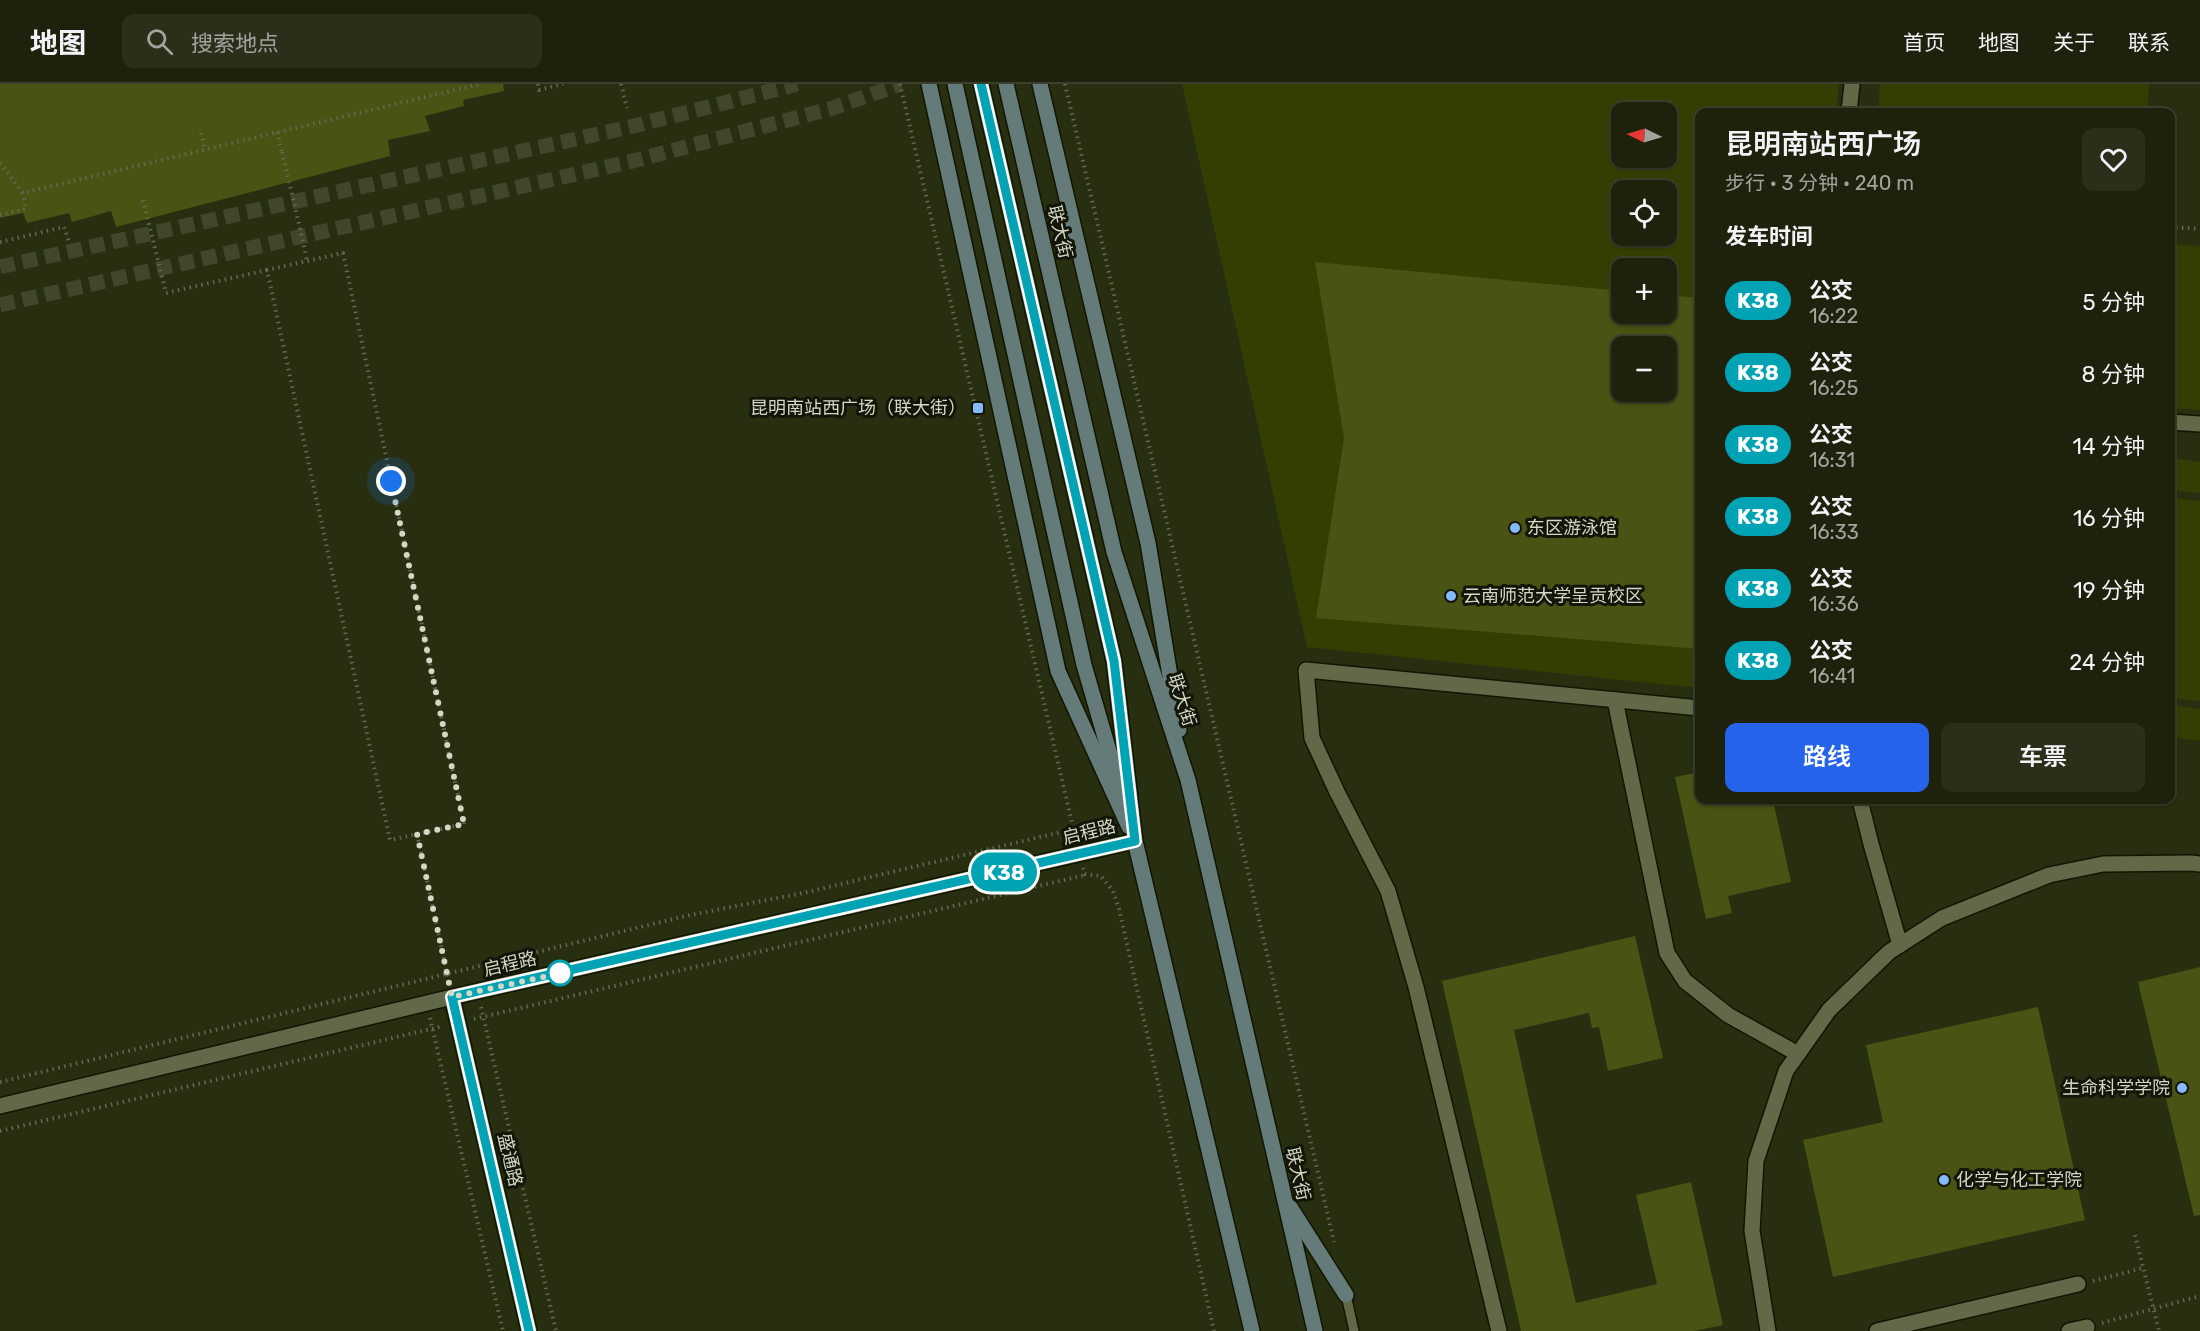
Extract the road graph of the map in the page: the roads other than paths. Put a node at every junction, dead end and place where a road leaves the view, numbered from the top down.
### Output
1 (929, 84) edge
2 (955, 84) edge
3 (981, 84) edge
4 (1006, 84) edge
5 (1040, 84) edge
6 (1852, 84) edge
7 (1850, 108) edge
8 (2175, 422) edge
9 (2200, 424) edge
10 (1615, 700) junction
11 (1695, 708) edge
12 (1188, 780) junction
13 (1861, 804) edge
14 (1135, 841) junction
15 (2200, 864) edge
16 (1900, 945) junction
17 (452, 997) junction
18 (1798, 1053) junction
19 (0, 1106) edge
20 (1283, 1197) junction
21 (2078, 1284) road end
22 (1346, 1295) joint
23 (2087, 1327) road end
24 (530, 1331) edge
25 (1252, 1331) edge
26 (1314, 1331) edge
27 (1354, 1331) edge
28 (1499, 1331) edge
29 (1768, 1331) edge
30 (1877, 1331) edge
31 (2069, 1331) edge

1 - 14 main road
2 - 14 main road
3 - 14 main road
4 - 12 main road, 联大街
5 - 12 main road
6 - 7 street
8 - 9 street
10 - 11 street
10 - 18 street
10 - 28 street
12 - 20 main road, 联大街
13 - 16 street
14 - 17 street, 启程路
14 - 25 main road
15 - 16 street
16 - 18 street
17 - 19 street, 启程路
17 - 24 street, 盛通路
18 - 29 street
20 - 22 main road
20 - 26 main road, 联大街
21 - 30 street
22 - 27 lane
23 - 31 street

